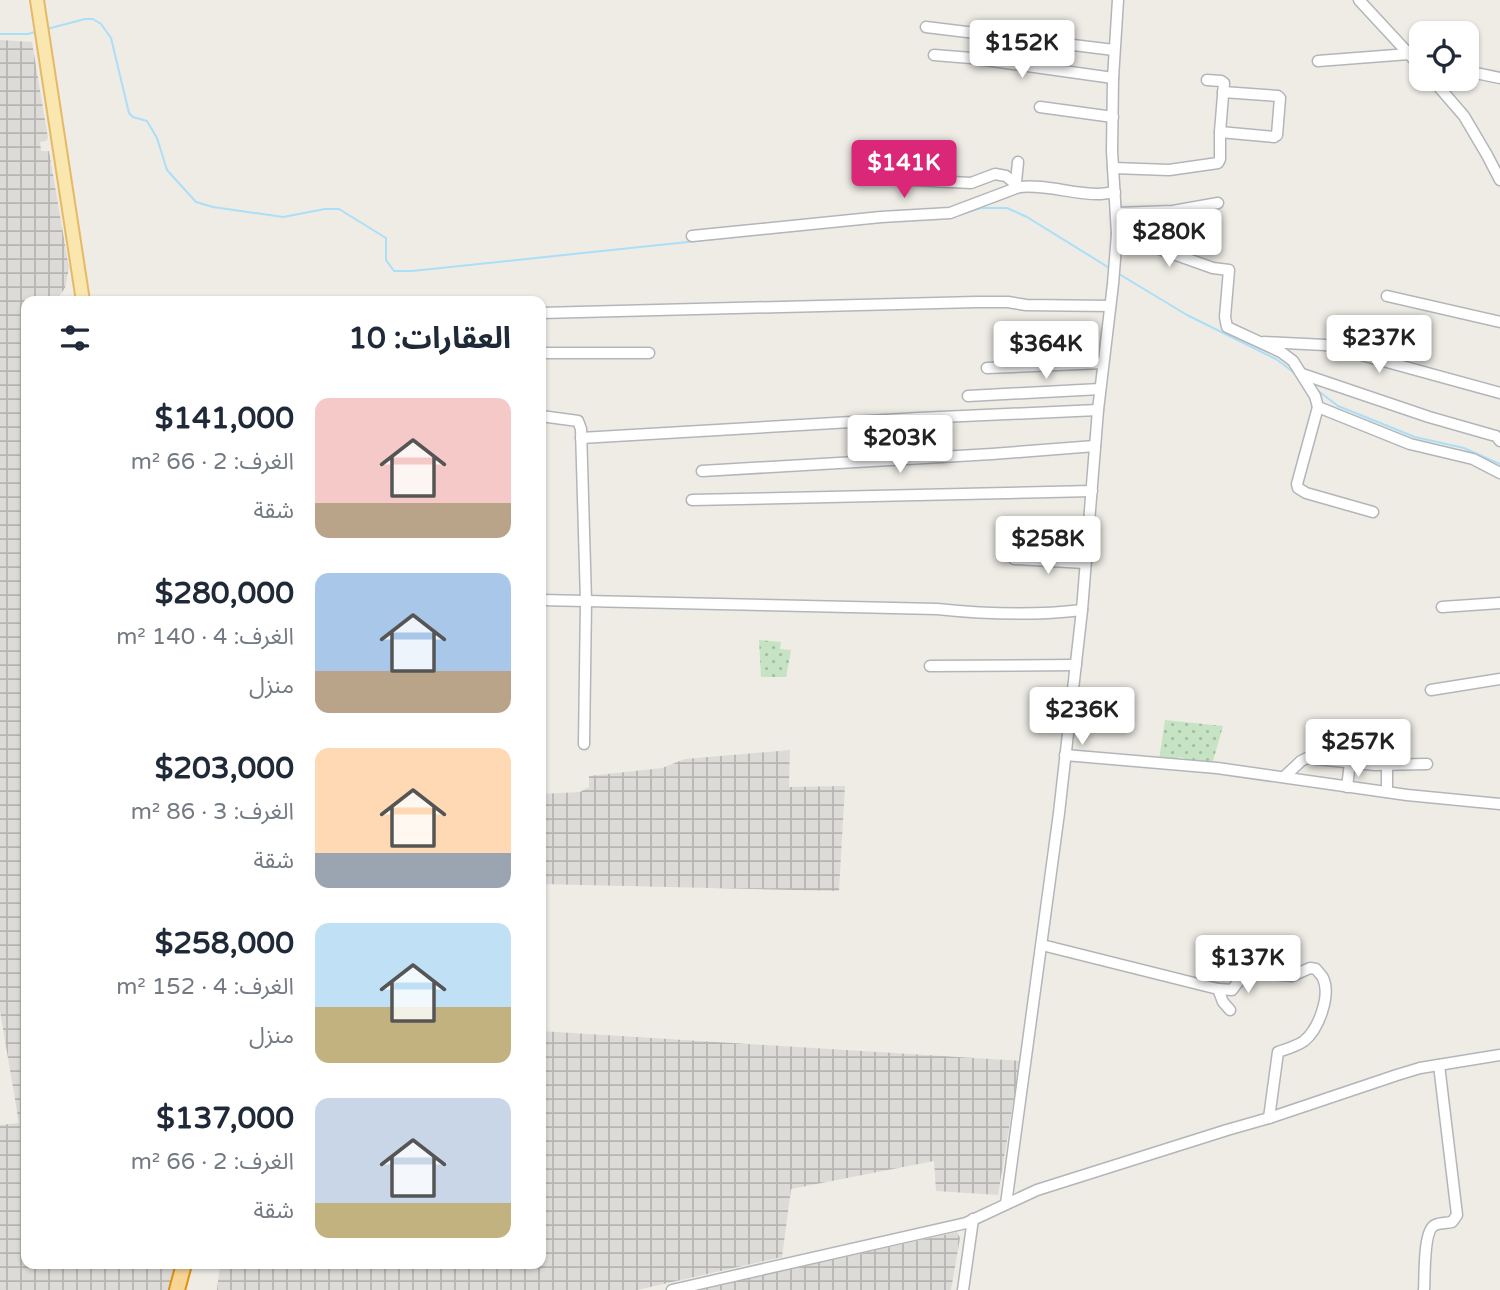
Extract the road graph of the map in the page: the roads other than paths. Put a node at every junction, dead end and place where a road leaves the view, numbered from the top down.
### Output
1 (37, 0) edge
2 (1118, 0) edge
3 (1359, 0) edge
4 (926, 27) dead end
5 (1114, 50) junction
6 (1409, 54) joint
7 (933, 55) dead end
8 (1318, 61) dead end
9 (1479, 74) edge
10 (1113, 78) junction
11 (1500, 78) edge
12 (1207, 80) dead end
13 (1442, 91) edge
14 (1223, 92) junction
15 (1040, 107) dead end
16 (1113, 117) junction
17 (1220, 132) junction
18 (1018, 162) dead end
19 (1113, 167) junction
20 (872, 178) dead end
21 (1500, 180) edge
22 (1017, 184) junction
23 (1115, 192) junction
24 (1218, 203) dead end
25 (1116, 213) junction
26 (1117, 234) junction
27 (692, 236) dead end
28 (82, 296) edge
29 (1387, 296) dead end
30 (1110, 306) junction
31 (546, 313) edge
32 (1500, 322) edge
33 (1260, 341) junction
34 (546, 353) edge
35 (649, 353) dead end
36 (1103, 363) junction
37 (987, 368) dead end
38 (1302, 374) junction
39 (1100, 389) junction
40 (1500, 393) edge
41 (968, 396) dead end
42 (1318, 407) junction
43 (1098, 410) junction
44 (546, 416) edge
45 (581, 438) junction
46 (1500, 441) edge
47 (1095, 446) junction
48 (702, 471) dead end
49 (1500, 473) edge
50 (1092, 491) junction
51 (692, 500) dead end
52 (1373, 512) dead end
53 (1014, 559) dead end
54 (1085, 563) junction
55 (546, 600) edge
56 (586, 601) junction
57 (1500, 603) edge
58 (1442, 607) dead end
59 (1082, 610) junction
60 (1076, 665) junction
61 (930, 666) dead end
62 (1500, 679) edge
63 (1431, 690) dead end
64 (584, 744) dead end
65 (1065, 755) junction
66 (1350, 762) junction
67 (1427, 764) dead end
68 (1387, 765) junction
69 (1284, 777) junction
70 (1347, 787) junction
71 (1387, 792) junction
72 (1500, 804) edge
73 (1042, 945) junction
74 (1218, 989) junction
75 (1230, 1010) dead end
76 (1500, 1055) edge
77 (1439, 1065) junction
78 (1269, 1118) junction
79 (1006, 1204) junction
80 (973, 1219) junction
81 (183, 1269) edge
82 (184, 1269) edge
83 (177, 1290) edge
84 (184, 1290) edge
85 (672, 1290) edge
86 (962, 1290) edge
87 (1424, 1290) edge

1 - 28 main road
2 - 5 street
3 - 6 street
4 - 5 street
5 - 10 street
6 - 8 street
7 - 10 street
9 - 11 street
10 - 16 street
12 - 14 street
13 - 21 street
14 - 17 street
14 - 17 street
15 - 16 street
16 - 19 street
17 - 19 street
18 - 22 street
19 - 23 street
20 - 22 street
22 - 23 street
22 - 27 street
23 - 25 street
24 - 25 street
25 - 26 street
26 - 30 street
26 - 33 street
29 - 32 street
30 - 31 street
30 - 36 street
33 - 38 street
33 - 40 street
34 - 35 street
36 - 37 street
36 - 39 street
38 - 42 street
38 - 46 street
39 - 41 street
39 - 43 street
42 - 49 street
42 - 52 street
43 - 45 street
43 - 47 street
44 - 45 street
45 - 56 street
47 - 48 street
47 - 50 street
50 - 51 street
50 - 54 street
53 - 54 street
54 - 59 street
55 - 56 street
56 - 59 street
56 - 64 street
57 - 58 street
59 - 60 street
60 - 61 street
60 - 65 street
62 - 63 street
65 - 69 street
65 - 73 street
66 - 68 street
66 - 69 street
66 - 70 street
67 - 68 street
68 - 71 street
69 - 70 street
70 - 71 street
71 - 72 street
73 - 74 street
73 - 79 street
74 - 75 street
74 - 78 street
76 - 77 street
77 - 78 street
77 - 87 street
78 - 79 street
79 - 80 street
80 - 85 street
80 - 86 street
81 - 83 highway
82 - 84 highway

